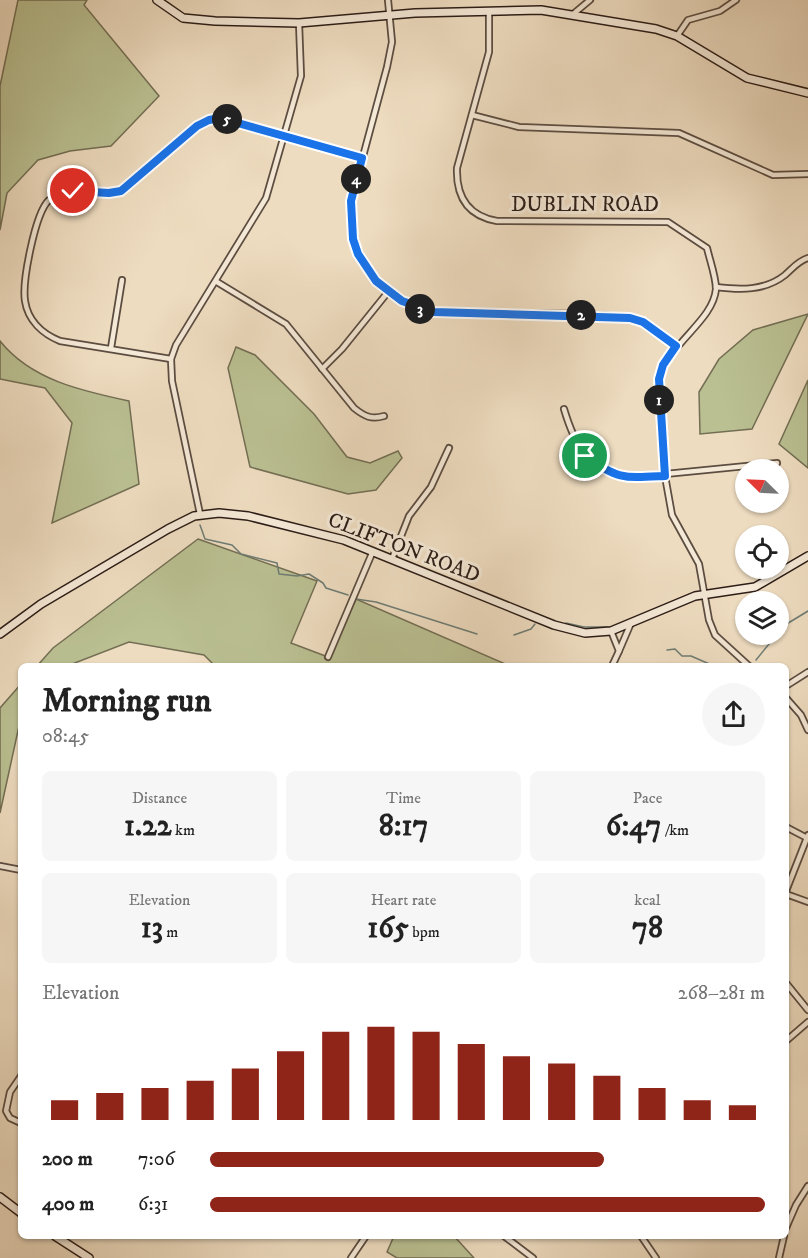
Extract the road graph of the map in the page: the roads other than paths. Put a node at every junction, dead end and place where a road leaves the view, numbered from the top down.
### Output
1 (157, 0) edge
2 (388, 0) edge
3 (590, 0) edge
4 (736, 0) edge
5 (489, 11) junction
6 (572, 15) junction
7 (390, 16) junction
8 (299, 23) junction
9 (677, 36) junction
10 (808, 93) edge
11 (472, 115) junction
12 (285, 134) junction
13 (362, 158) junction
14 (808, 174) edge
15 (808, 258) edge
16 (122, 280) dead end
17 (218, 282) junction
18 (716, 287) junction
19 (388, 292) junction
20 (676, 346) junction
21 (111, 348) junction
22 (171, 359) junction
23 (322, 369) junction
24 (564, 410) dead end
25 (384, 416) dead end
26 (449, 448) dead end
27 (735, 468) edge
28 (665, 476) junction
29 (200, 514) junction
30 (372, 552) junction
31 (808, 556) edge
32 (392, 559) junction
33 (706, 594) junction
34 (631, 623) junction
35 (611, 631) junction
36 (0, 634) edge
37 (619, 651) junction
38 (328, 657) dead end
39 (613, 663) edge
40 (746, 663) edge
41 (808, 672) edge
42 (789, 684) edge
43 (789, 701) edge
44 (808, 730) edge
45 (789, 828) edge
46 (808, 836) edge
47 (0, 866) edge
48 (18, 869) edge
49 (789, 884) edge
50 (789, 893) edge
51 (808, 902) edge
52 (789, 987) edge
53 (808, 1010) edge
54 (808, 1022) edge
55 (789, 1038) edge
56 (18, 1080) edge
57 (18, 1122) edge
58 (808, 1186) edge
59 (0, 1197) edge
60 (18, 1211) edge
61 (789, 1221) edge
62 (60, 1239) edge
63 (364, 1239) edge
64 (508, 1239) edge
65 (642, 1239) edge
66 (783, 1239) edge
67 (89, 1258) edge
68 (351, 1258) edge
69 (533, 1258) edge
70 (656, 1258) edge
71 (779, 1258) edge

1 - 8 main road
2 - 7 street
3 - 6 street
4 - 9 street
5 - 6 main road
5 - 7 main road
5 - 11 street, DUBLIN ROAD
6 - 9 main road
7 - 8 main road
7 - 13 street
8 - 12 street
9 - 10 main road
11 - 14 street
11 - 18 street, DUBLIN ROAD
12 - 13 street
12 - 17 street
12 - 21 street
13 - 19 street
15 - 18 street
16 - 21 street
17 - 22 street
17 - 23 street
18 - 20 street
19 - 20 street
19 - 23 street
20 - 28 street
21 - 22 street
22 - 29 street
23 - 25 street
24 - 28 street
26 - 32 street
27 - 28 street
28 - 33 street
29 - 30 main road, CLIFTON ROAD
29 - 36 main road, CLIFTON ROAD
30 - 32 main road, CLIFTON ROAD
30 - 38 street
31 - 33 main road, CLIFTON ROAD
32 - 35 main road, CLIFTON ROAD
33 - 34 main road, CLIFTON ROAD
33 - 40 street
34 - 35 main road, CLIFTON ROAD
34 - 37 street
35 - 37 street
37 - 39 street
41 - 42 street
43 - 44 street
45 - 46 street
46 - 49 street
47 - 48 street
50 - 51 street
52 - 53 street
54 - 55 street
56 - 57 street
58 - 61 street
59 - 60 main road
62 - 67 main road
63 - 68 street
64 - 69 street
65 - 70 street
66 - 71 street

